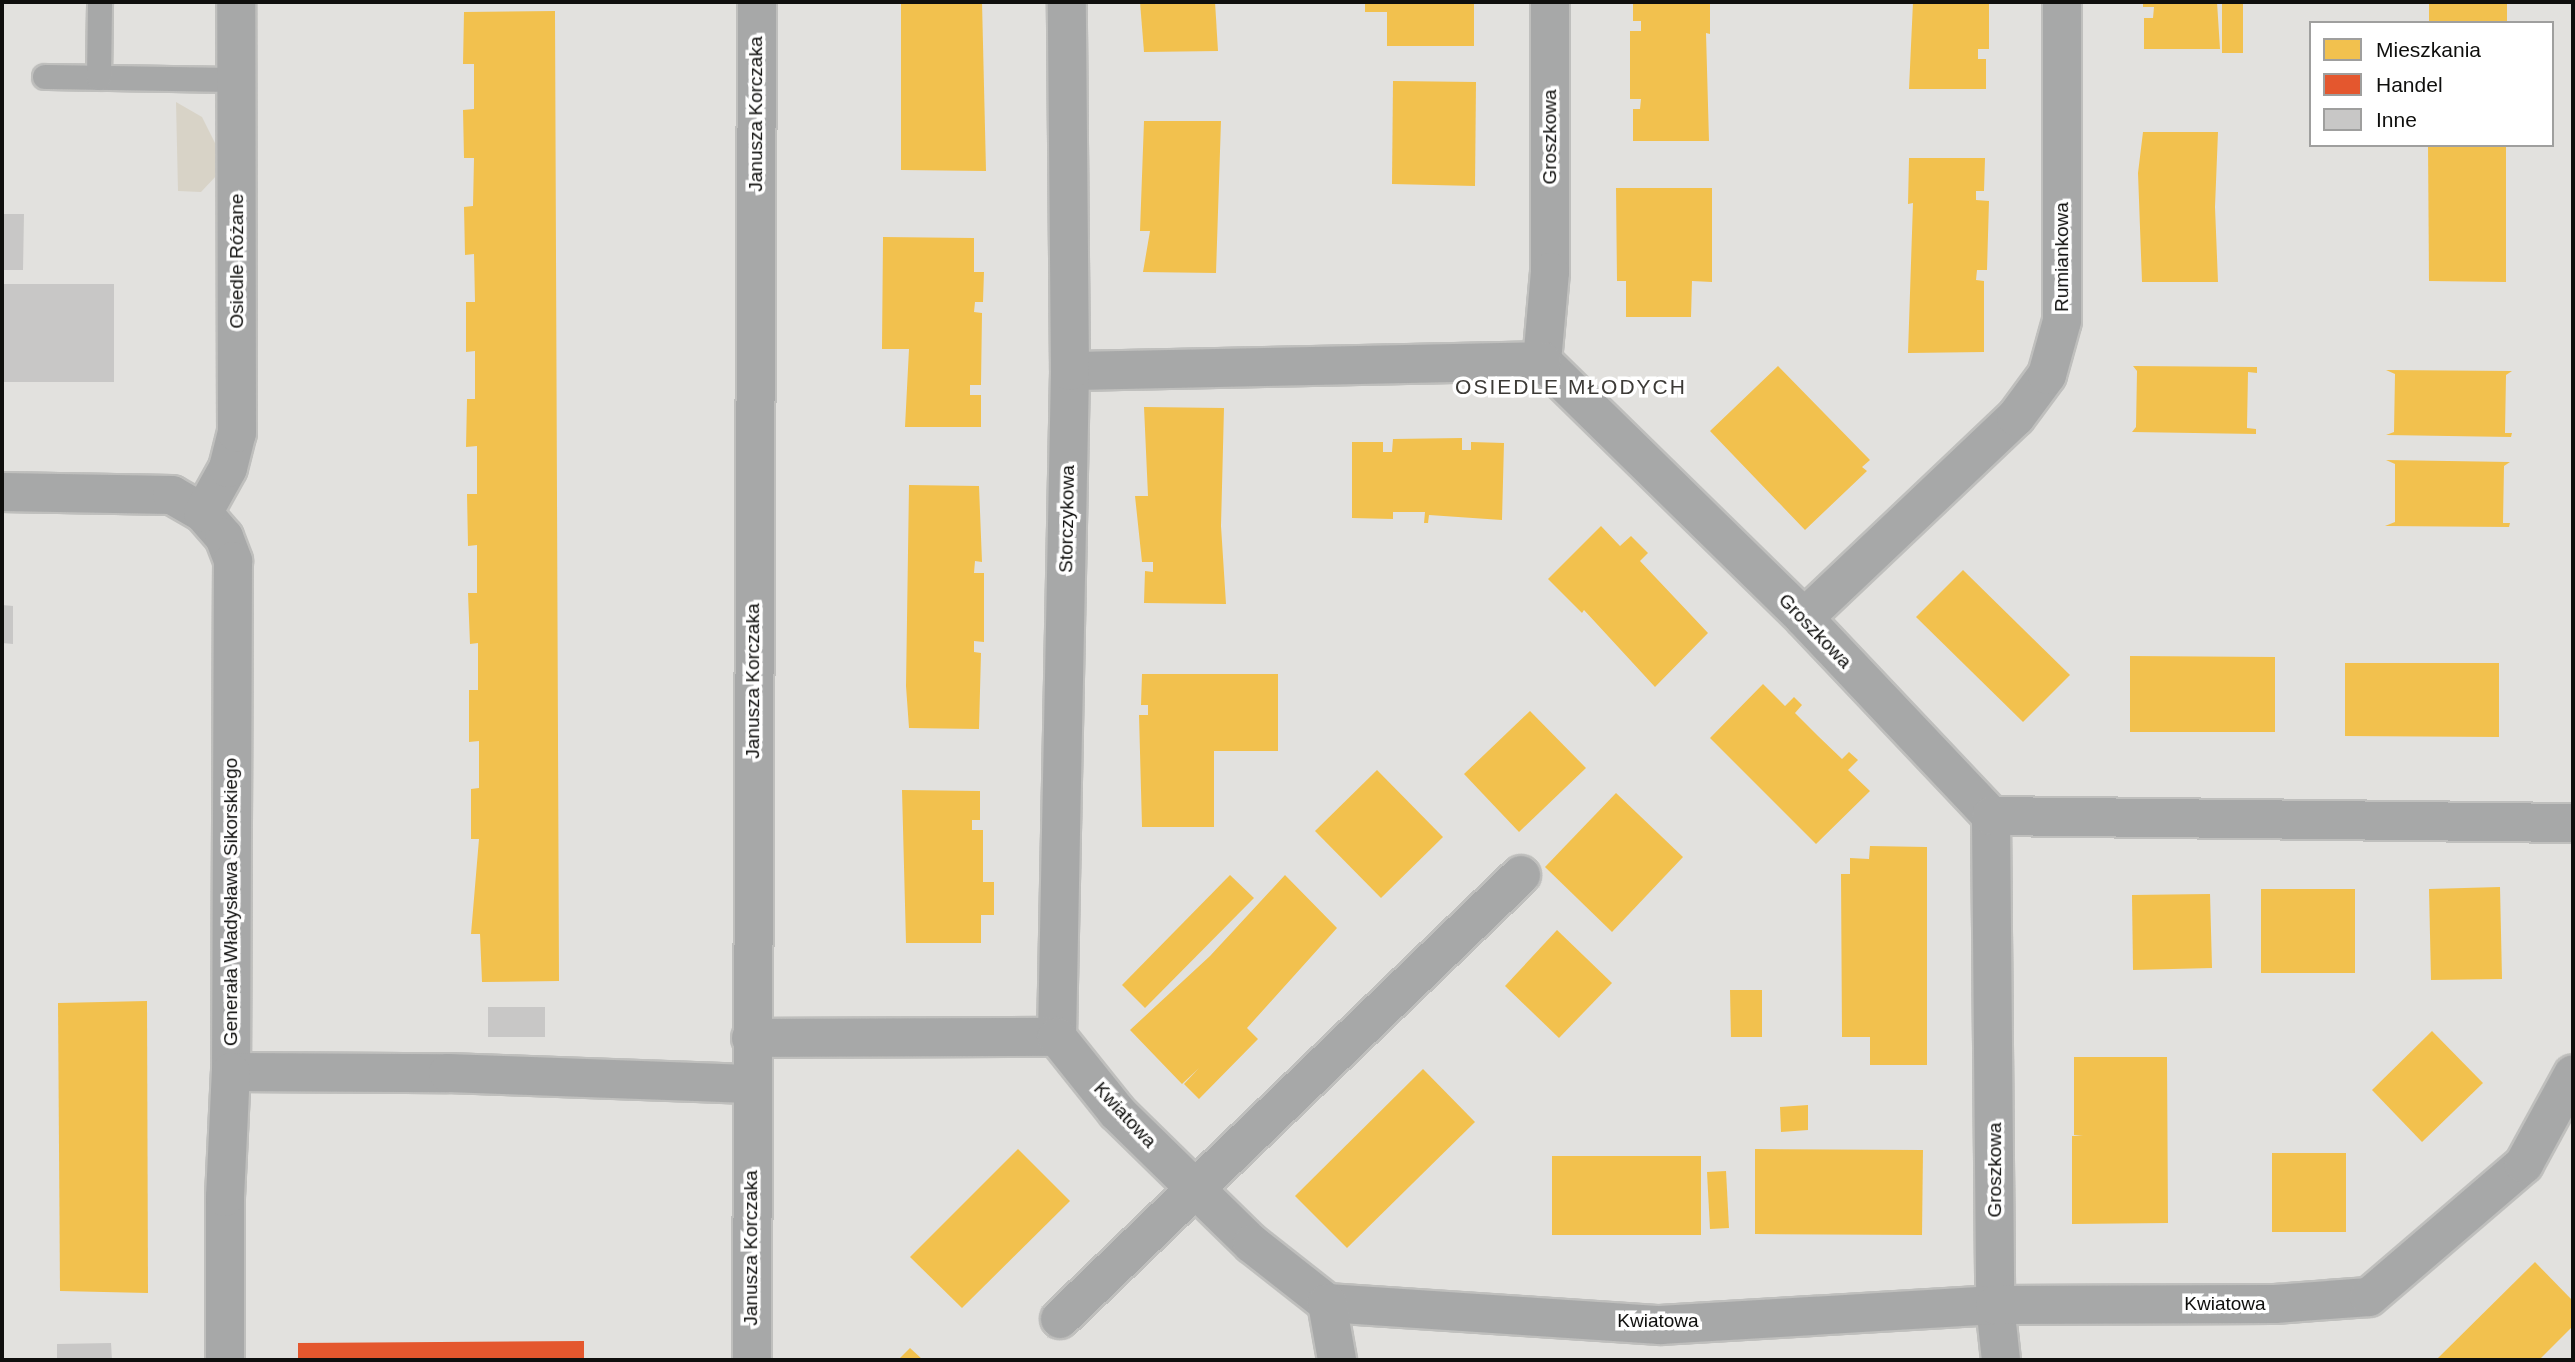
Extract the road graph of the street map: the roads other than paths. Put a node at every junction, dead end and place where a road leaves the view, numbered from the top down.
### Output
1 (100, 2) edge
2 (236, 2) edge
3 (757, 2) edge
4 (1067, 2) edge
5 (1550, 2) edge
6 (2062, 2) edge
7 (46, 77) dead end
8 (99, 78) junction
9 (236, 80) junction
10 (1542, 361) junction
11 (1070, 370) junction
12 (2, 492) edge
13 (203, 513) junction
14 (1804, 618) junction
15 (1991, 816) junction
16 (2573, 823) edge
17 (1521, 875) dead end
18 (1057, 1037) junction
19 (751, 1038) junction
20 (231, 1072) junction
21 (2573, 1074) edge
22 (750, 1084) junction
23 (1197, 1187) junction
24 (1327, 1303) junction
25 (1995, 1305) junction
26 (1060, 1319) dead end
27 (225, 1360) edge
28 (752, 1360) edge
29 (1337, 1360) edge
30 (2001, 1360) edge

1 - 8 lane
2 - 9 street, Osiedle Różane
3 - 19 street, Janusza Korczaka
4 - 11 street, Storczykowa
5 - 10 street, Groszkowa
6 - 14 street, Rumiankowa
7 - 8 lane
8 - 9 lane
9 - 13 street, Osiedle Różane
10 - 11 street
10 - 14 street, Groszkowa
11 - 18 street, Storczykowa
12 - 13 street, Generała Władysława Sikorskiego
13 - 20 street, Generała Władysława Sikorskiego
14 - 15 street, Groszkowa
15 - 16 street
15 - 25 street, Groszkowa
17 - 23 street
18 - 19 street
18 - 23 street, Kwiatowa
19 - 22 street, Janusza Korczaka
20 - 22 street, Generała Władysława Sikorskiego
20 - 27 street
21 - 25 street, Kwiatowa
22 - 28 street, Janusza Korczaka
23 - 24 street, Kwiatowa
23 - 26 street
24 - 25 street, Kwiatowa
24 - 29 street
25 - 30 street, Groszkowa

